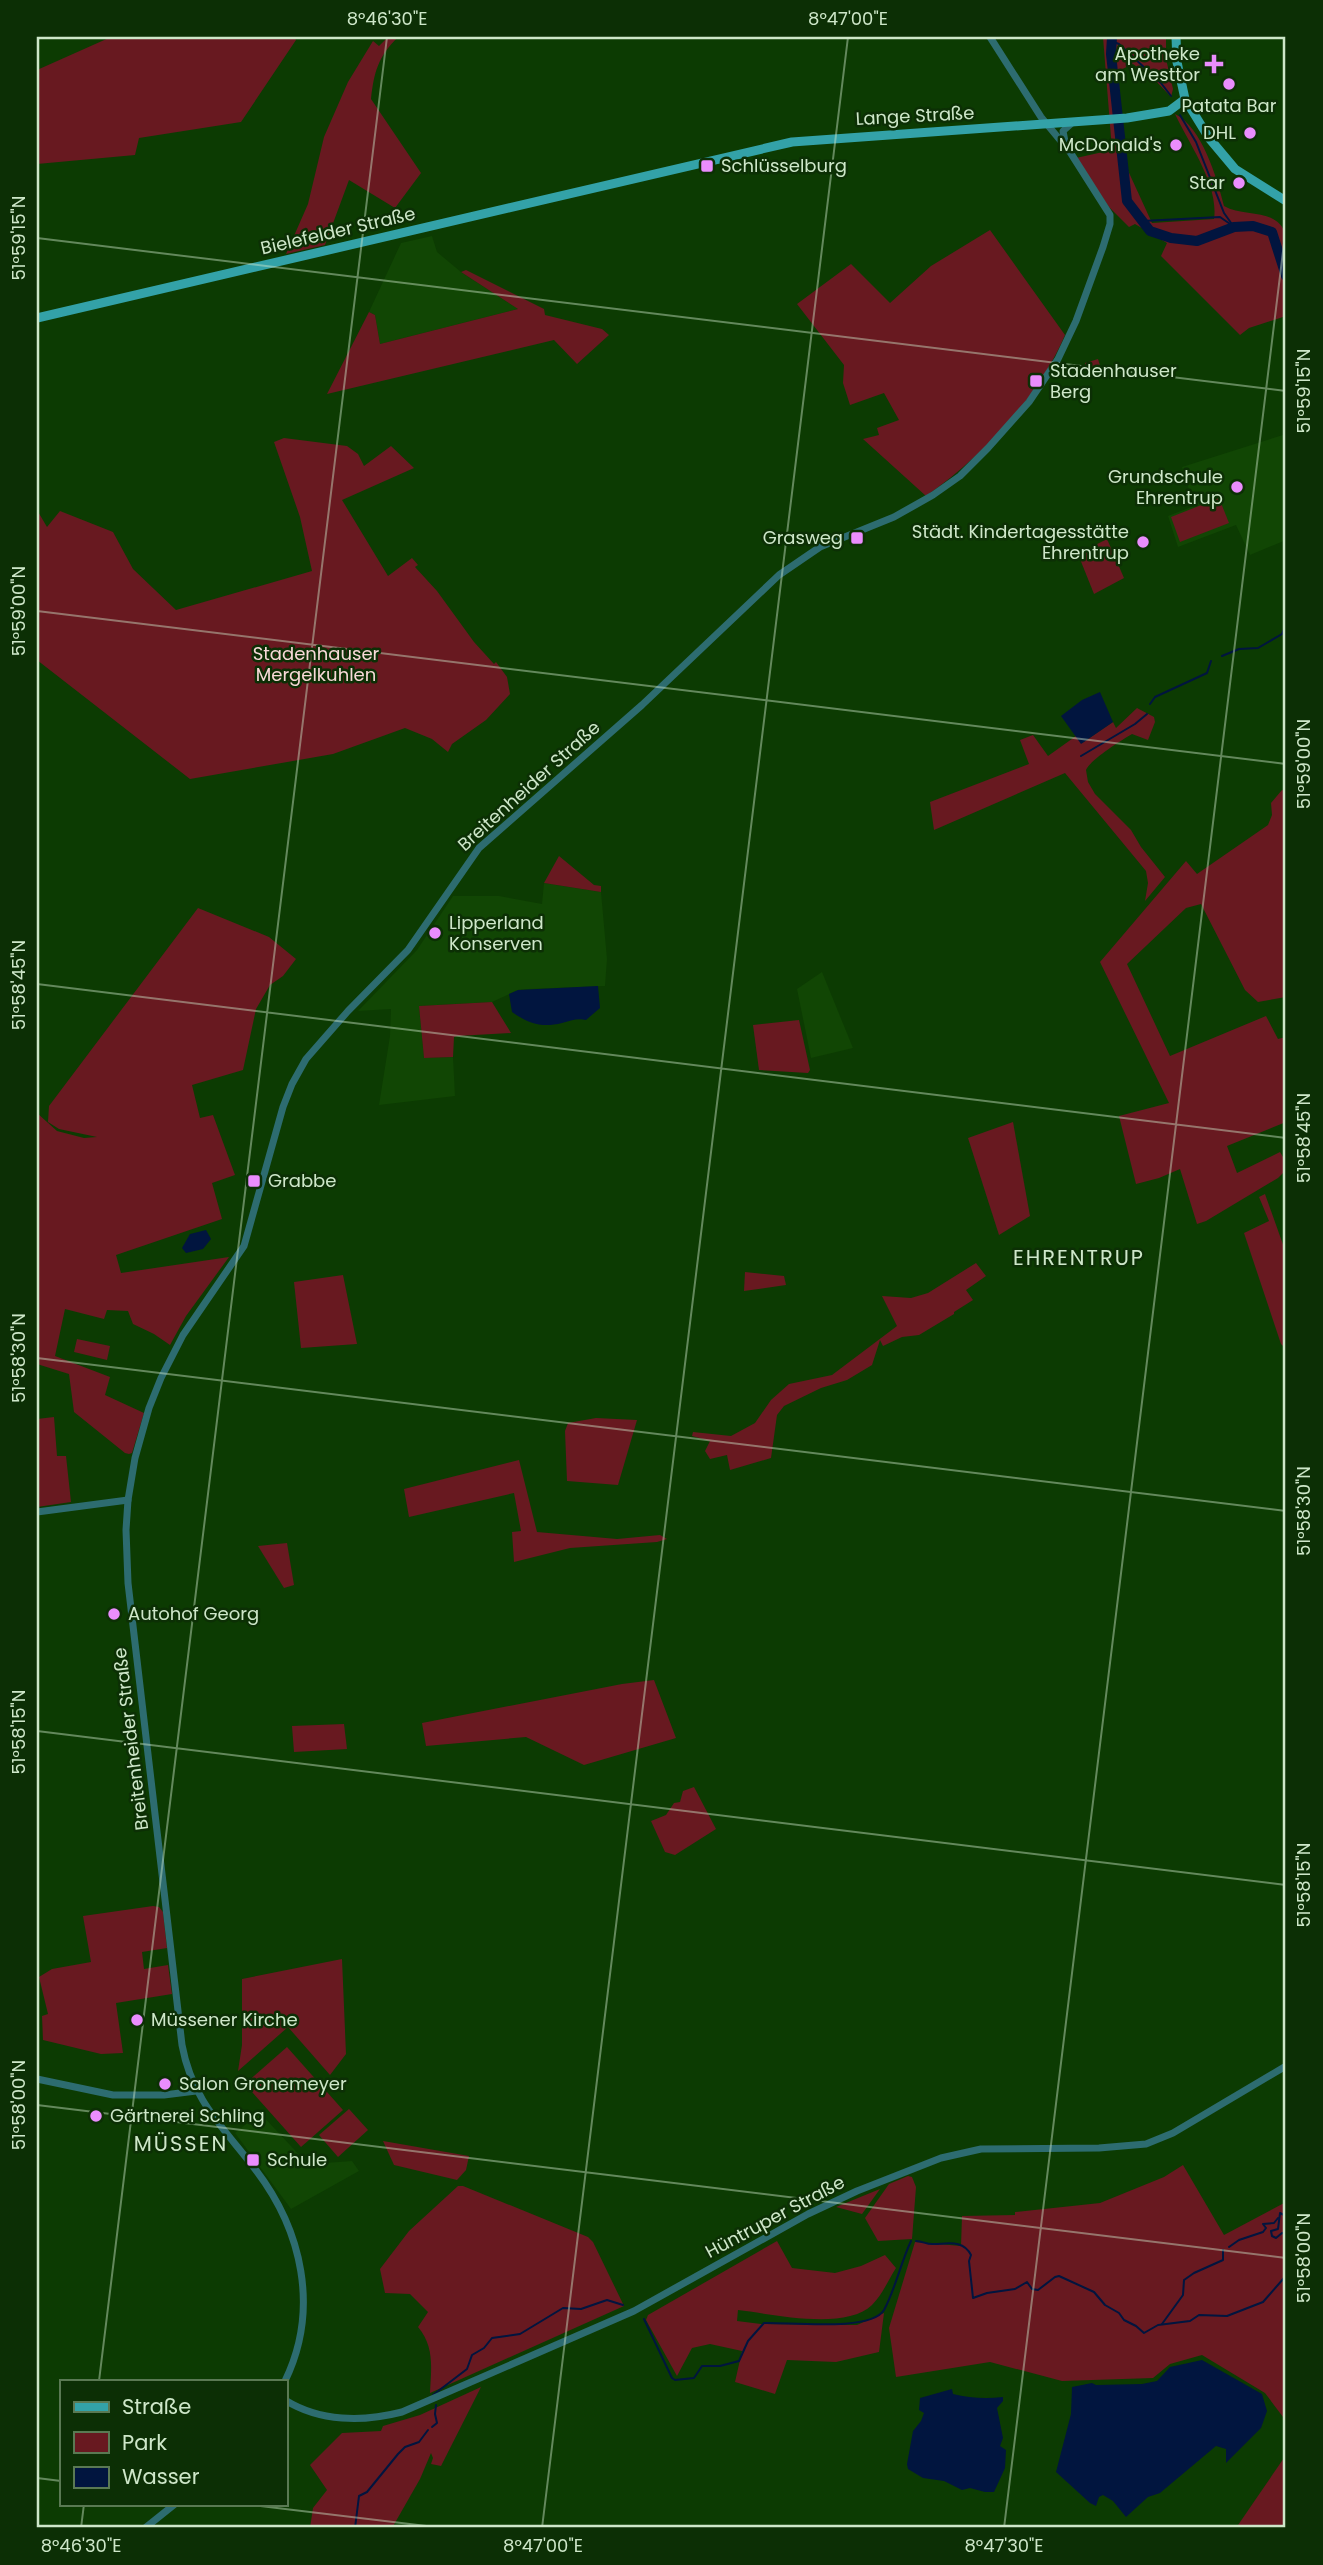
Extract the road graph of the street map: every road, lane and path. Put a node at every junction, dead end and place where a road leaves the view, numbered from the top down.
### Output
1 (990, 37) edge
2 (1177, 37) edge
3 (1185, 99) junction
4 (1072, 123) junction
5 (1047, 125) junction
6 (1070, 152) junction
7 (646, 175) joint
8 (1286, 201) edge
9 (37, 318) edge
10 (128, 1500) junction
11 (37, 1512) edge
12 (1286, 2066) edge
13 (37, 2079) edge
14 (197, 2091) junction
15 (286, 2380) edge
16 (287, 2401) edge
17 (172, 2506) edge
18 (145, 2528) edge

1 - 5 street
2 - 3 main road
3 - 4 main road, Lange Straße
3 - 8 main road
4 - 5 main road, Lange Straße
4 - 6 street
5 - 6 street
5 - 7 main road, Lange Straße
6 - 10 street, Breitenheider Straße
7 - 9 main road, Bielefelder Straße
10 - 11 street
10 - 14 street, Breitenheider Straße
12 - 16 street, Hüntruper Straße
13 - 14 street
14 - 15 street, Breitenheider Straße
17 - 18 street

